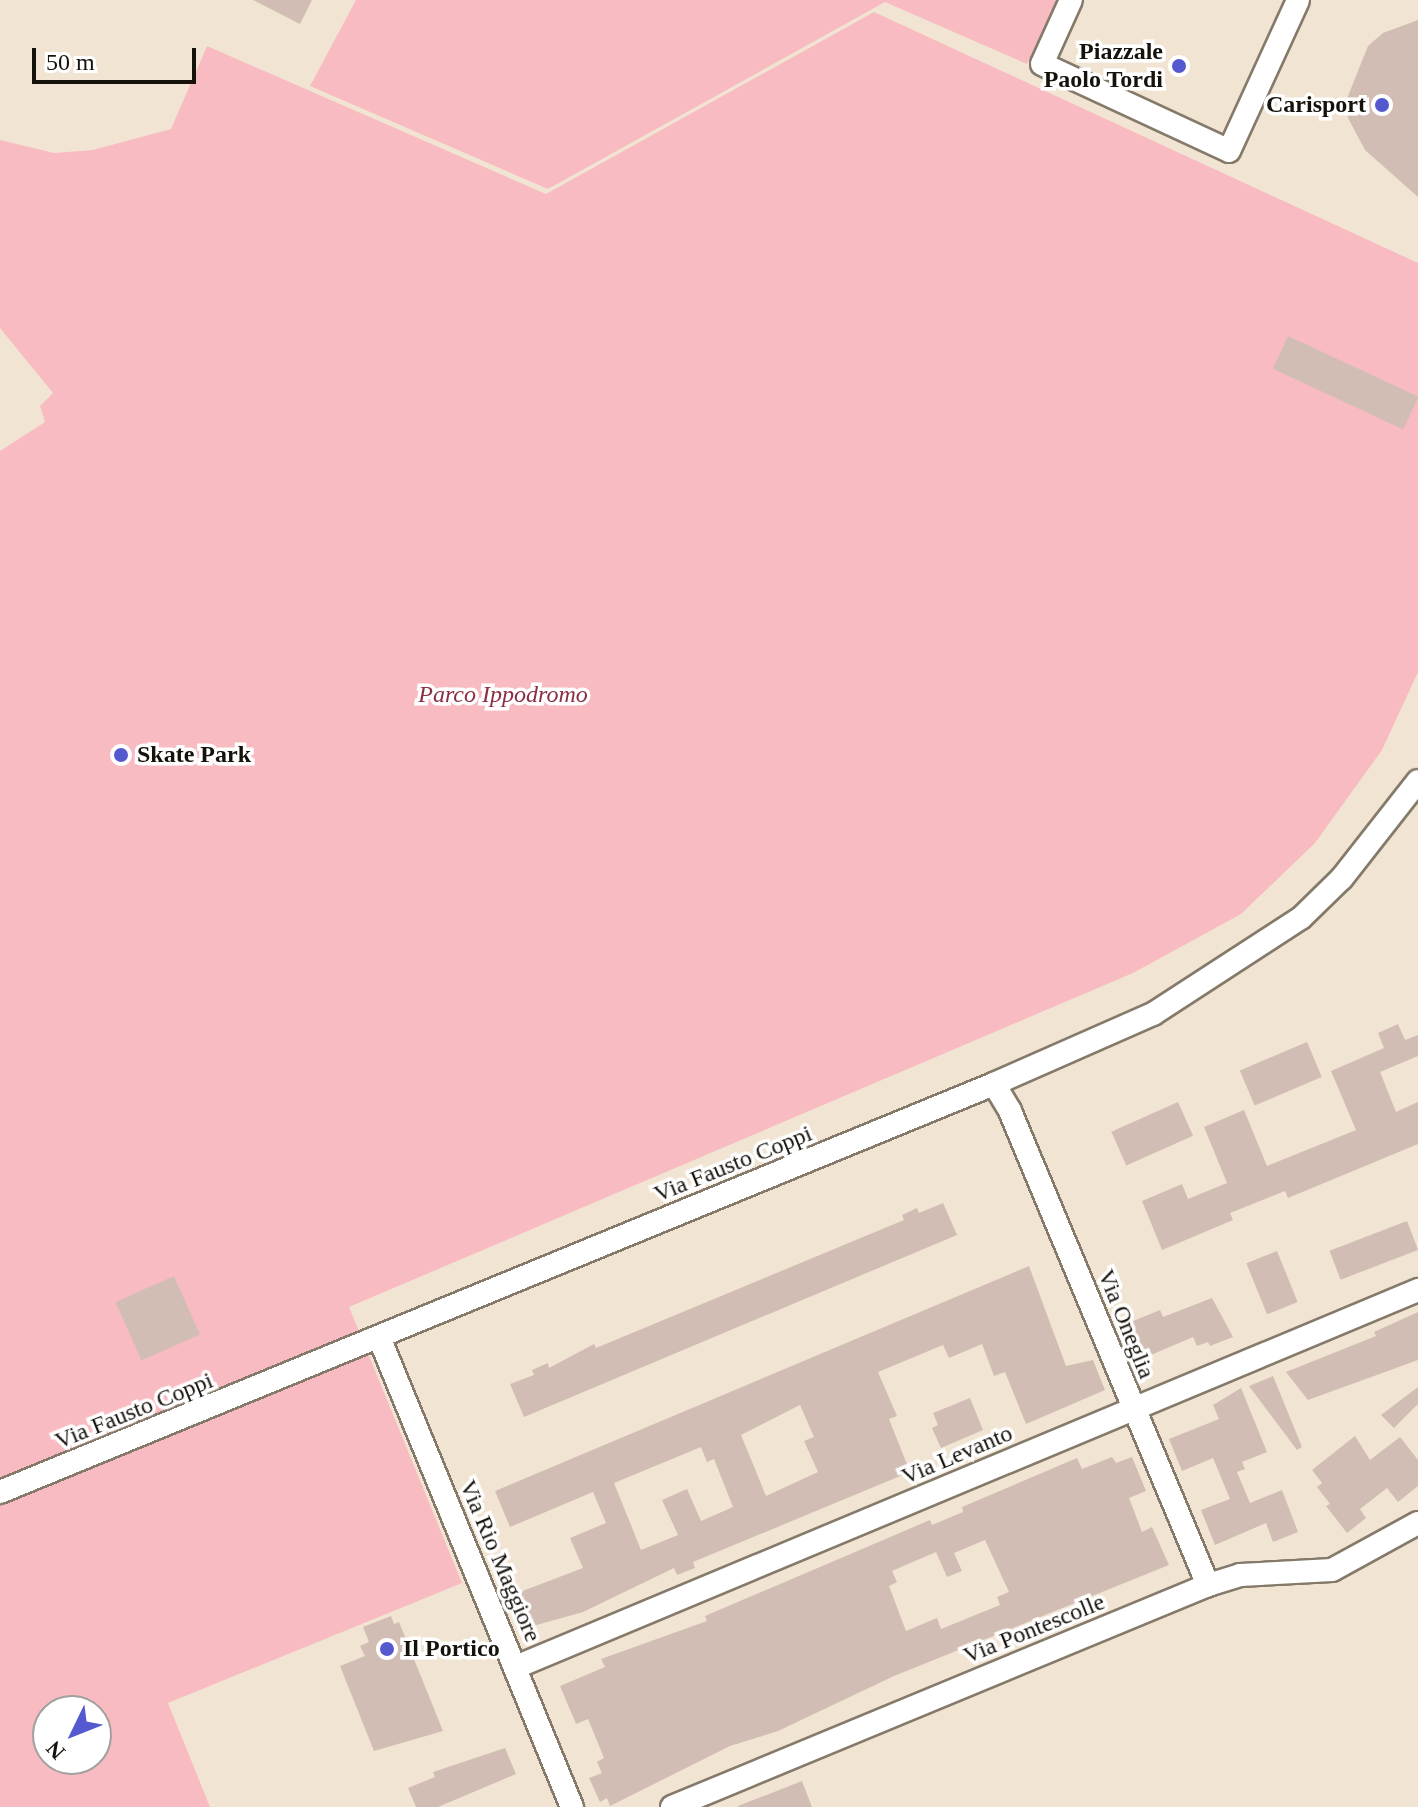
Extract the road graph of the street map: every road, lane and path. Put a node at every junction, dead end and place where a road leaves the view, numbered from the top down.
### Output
1 (1071, 0) edge
2 (1298, 0) edge
3 (1418, 781) edge
4 (994, 1084) junction
5 (1418, 1290) edge
6 (379, 1337) junction
7 (1134, 1410) junction
8 (0, 1492) edge
9 (1418, 1523) edge
10 (1208, 1585) junction
11 (516, 1667) junction
12 (572, 1807) edge
13 (672, 1807) edge

1 - 2 street
3 - 4 street, Via Fausto Coppi
4 - 6 street, Via Fausto Coppi
4 - 7 street, Via Oneglia
5 - 7 street, Via Levanto
6 - 8 street, Via Fausto Coppi
6 - 11 street, Via Rio Maggiore
7 - 10 street, Via Oneglia
7 - 11 street, Via Levanto
9 - 10 street, Via Pontescolle
10 - 13 street, Via Pontescolle
11 - 12 street, Via Rio Maggiore

